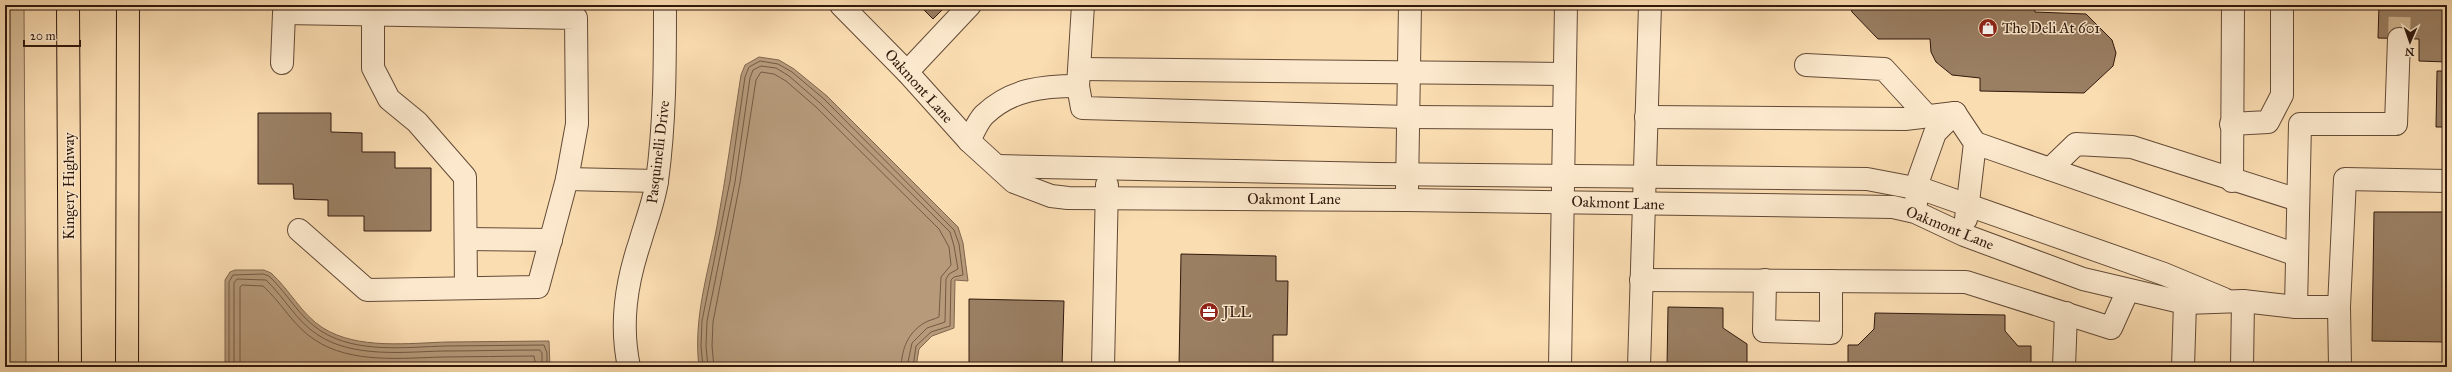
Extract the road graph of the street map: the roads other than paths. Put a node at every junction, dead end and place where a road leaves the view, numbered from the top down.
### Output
1 (68, 5) edge
2 (128, 5) edge
3 (665, 5) edge
4 (841, 5) edge
5 (970, 5) edge
6 (1083, 5) edge
7 (1410, 5) edge
8 (1566, 5) edge
9 (1650, 5) edge
10 (2233, 5) edge
11 (2282, 5) edge
12 (373, 9) edge
13 (2399, 39) tunnel mouth
14 (282, 62) dead end
15 (1806, 65) dead end
16 (907, 72) junction
17 (1409, 72) junction
18 (1564, 74) junction
19 (1080, 77) junction
20 (1955, 113) junction
21 (1927, 116) junction
22 (1409, 117) junction
23 (1646, 117) junction
24 (1563, 118) junction
25 (2231, 124) junction
26 (969, 141) junction
27 (1975, 143) junction
28 (998, 166) junction
29 (2050, 169) junction
30 (1108, 170) junction
31 (1408, 175) junction
32 (1562, 176) junction
33 (1645, 177) junction
34 (567, 179) junction
35 (657, 181) junction
36 (2232, 181) junction
37 (2447, 181) edge
38 (1918, 189) junction
39 (1106, 198) junction
40 (1407, 200) junction
41 (2298, 200) junction
42 (1561, 202) junction
43 (1644, 205) junction
44 (1967, 206) junction
45 (1915, 212) junction
46 (299, 230) dead end
47 (1964, 235) junction
48 (466, 239) junction
49 (551, 240) junction
50 (2297, 255) junction
51 (1641, 280) junction
52 (1765, 280) junction
53 (1831, 281) junction
54 (466, 288) junction
55 (2128, 290) junction
56 (2237, 302) junction
57 (2185, 303) junction
58 (2296, 307) junction
59 (2339, 307) junction
60 (2066, 313) junction
61 (70, 367) edge
62 (127, 367) edge
63 (629, 367) edge
64 (1103, 367) edge
65 (1560, 367) edge
66 (1639, 367) edge
67 (2064, 367) edge
68 (2183, 367) edge
69 (2242, 367) edge
70 (2340, 367) edge

1 - 61 highway, Kingery Highway
2 - 62 highway
3 - 35 street, Pasquinelli Drive
4 - 16 street, Oakmont Lane
5 - 16 street
6 - 19 street
7 - 17 street
8 - 18 street
9 - 23 street
10 - 25 street
11 - 25 street
12 - 14 street
12 - 34 street
12 - 48 street
13 - 41 street
15 - 21 street
16 - 26 street, Oakmont Lane
17 - 18 street
17 - 19 street
17 - 22 street
18 - 24 street
19 - 22 street
19 - 26 street
20 - 21 street
20 - 27 street
20 - 38 street
21 - 23 street
22 - 24 street
22 - 31 street
23 - 33 street
24 - 32 street
25 - 36 street
26 - 28 street, Oakmont Lane
27 - 29 street
27 - 44 street
28 - 30 street, Oakmont Lane
28 - 39 street, Oakmont Lane
29 - 36 street
29 - 50 street
30 - 31 street, Oakmont Lane
30 - 39 street
31 - 32 street, Oakmont Lane
31 - 40 street
32 - 33 street, Oakmont Lane
32 - 42 street
33 - 38 street, Oakmont Lane
33 - 43 street
34 - 35 street
34 - 49 street
35 - 63 street, Pasquinelli Drive
36 - 41 street
37 - 59 street
38 - 44 street, Oakmont Lane
38 - 45 street
39 - 40 street, Oakmont Lane
39 - 64 street
40 - 42 street, Oakmont Lane
41 - 50 street
42 - 43 street, Oakmont Lane
42 - 65 street
43 - 45 street, Oakmont Lane
43 - 51 street
44 - 47 street
44 - 56 street, Oakmont Lane
45 - 47 street, Oakmont Lane
46 - 54 street
47 - 55 street, Oakmont Lane
48 - 49 street
48 - 54 street
49 - 54 street
50 - 58 street
51 - 52 street
51 - 66 street
52 - 53 street
52 - 53 street
53 - 60 street
55 - 57 street, Oakmont Lane
55 - 60 street
56 - 57 street, Oakmont Lane
56 - 58 street, Oakmont Lane
56 - 69 street
57 - 68 street
58 - 59 street, Oakmont Lane
59 - 70 street
60 - 67 street

